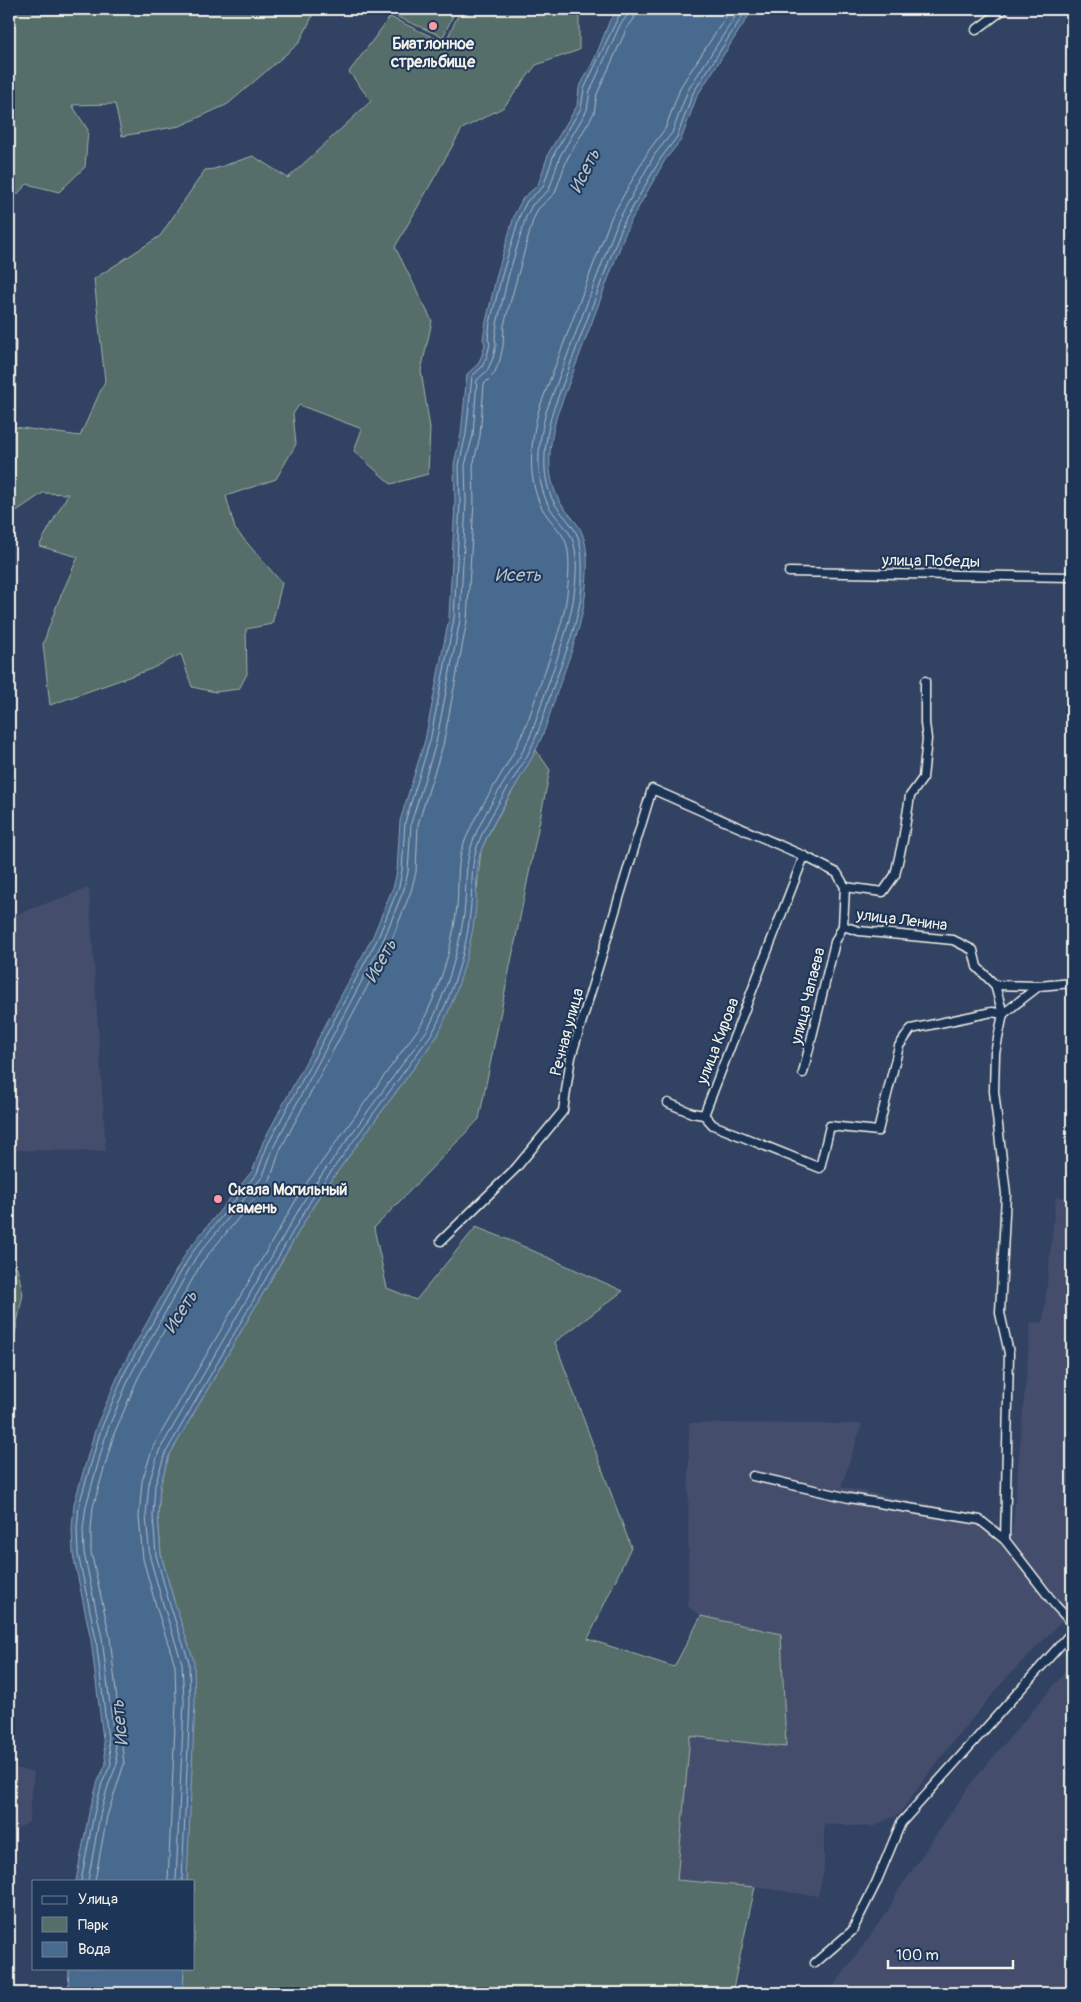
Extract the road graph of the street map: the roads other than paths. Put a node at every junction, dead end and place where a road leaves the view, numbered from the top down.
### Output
1 (1004, 9) edge
2 (976, 30) dead end
3 (789, 572) dead end
4 (1072, 577) edge
5 (925, 681) dead end
6 (652, 789) joint
7 (804, 856) junction
8 (845, 887) junction
9 (843, 926) junction
10 (1072, 983) edge
11 (995, 985) junction
12 (1038, 986) junction
13 (1003, 1014) junction
14 (804, 1073) dead end
15 (668, 1103) dead end
16 (704, 1115) junction
17 (441, 1241) dead end
18 (753, 1476) dead end
19 (1005, 1540) junction
20 (1072, 1623) edge
21 (1072, 1632) edge
22 (815, 1963) dead end

1 - 2 street
3 - 4 street, улица Победы
5 - 8 street
6 - 7 street, улица Ленина
6 - 17 street, Речная улица
7 - 8 street, улица Ленина
7 - 16 street, улица Кирова
8 - 9 street, улица Ленина
9 - 11 street, улица Ленина
9 - 14 street, улица Чапаева
10 - 12 street
11 - 12 street
11 - 13 street
12 - 13 street
13 - 16 street
13 - 19 street
15 - 16 street
18 - 19 street
19 - 20 street
21 - 22 street

